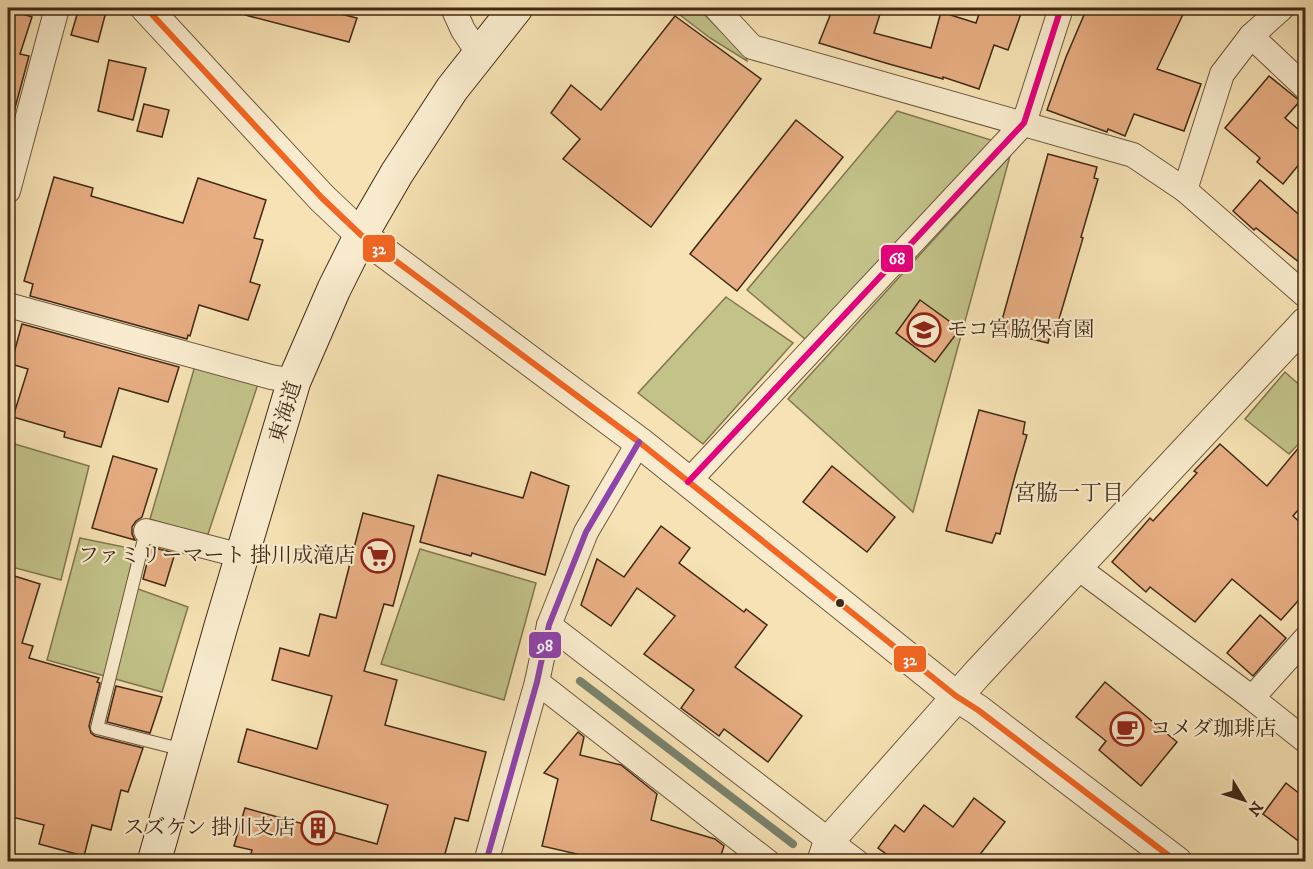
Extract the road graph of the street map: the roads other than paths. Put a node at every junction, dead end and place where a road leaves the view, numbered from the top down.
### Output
1 (57, 8) edge
2 (146, 8) edge
3 (453, 8) edge
4 (516, 8) edge
5 (716, 8) edge
6 (1061, 8) edge
7 (1281, 8) edge
8 (1251, 36) junction
9 (479, 54) junction
10 (1305, 88) edge
11 (1024, 123) junction
12 (1185, 190) junction
13 (8, 191) edge
14 (362, 235) junction
15 (1305, 296) edge
16 (8, 304) edge
17 (1305, 322) edge
18 (294, 381) junction
19 (639, 442) junction
20 (688, 482) junction
21 (146, 531) joint
22 (242, 556) junction
23 (1077, 567) junction
24 (549, 625) junction
25 (1305, 639) edge
26 (537, 682) junction
27 (957, 696) junction
28 (1252, 698) junction
29 (1305, 741) edge
30 (186, 750) junction
31 (826, 851) edge
32 (154, 861) edge
33 (486, 861) edge
34 (768, 861) edge
35 (856, 861) edge
36 (1177, 861) edge

1 - 13 street
2 - 14 street
3 - 9 street
4 - 9 main road, 東海道
5 - 11 street
6 - 11 street
7 - 8 street
8 - 10 street
8 - 12 street
9 - 14 main road, 東海道
11 - 12 street
11 - 20 street
12 - 15 street
14 - 18 main road, 東海道
14 - 19 street
16 - 18 street
17 - 23 street
18 - 22 main road, 東海道
19 - 20 street
19 - 24 street
20 - 27 street
21 - 22 street
21 - 30 lane
22 - 30 main road, 東海道
23 - 27 street
23 - 28 street
24 - 26 street
24 - 31 street
25 - 28 street
26 - 33 street
26 - 34 street
27 - 31 street
27 - 36 street
28 - 29 street
30 - 32 main road, 東海道
31 - 35 street

